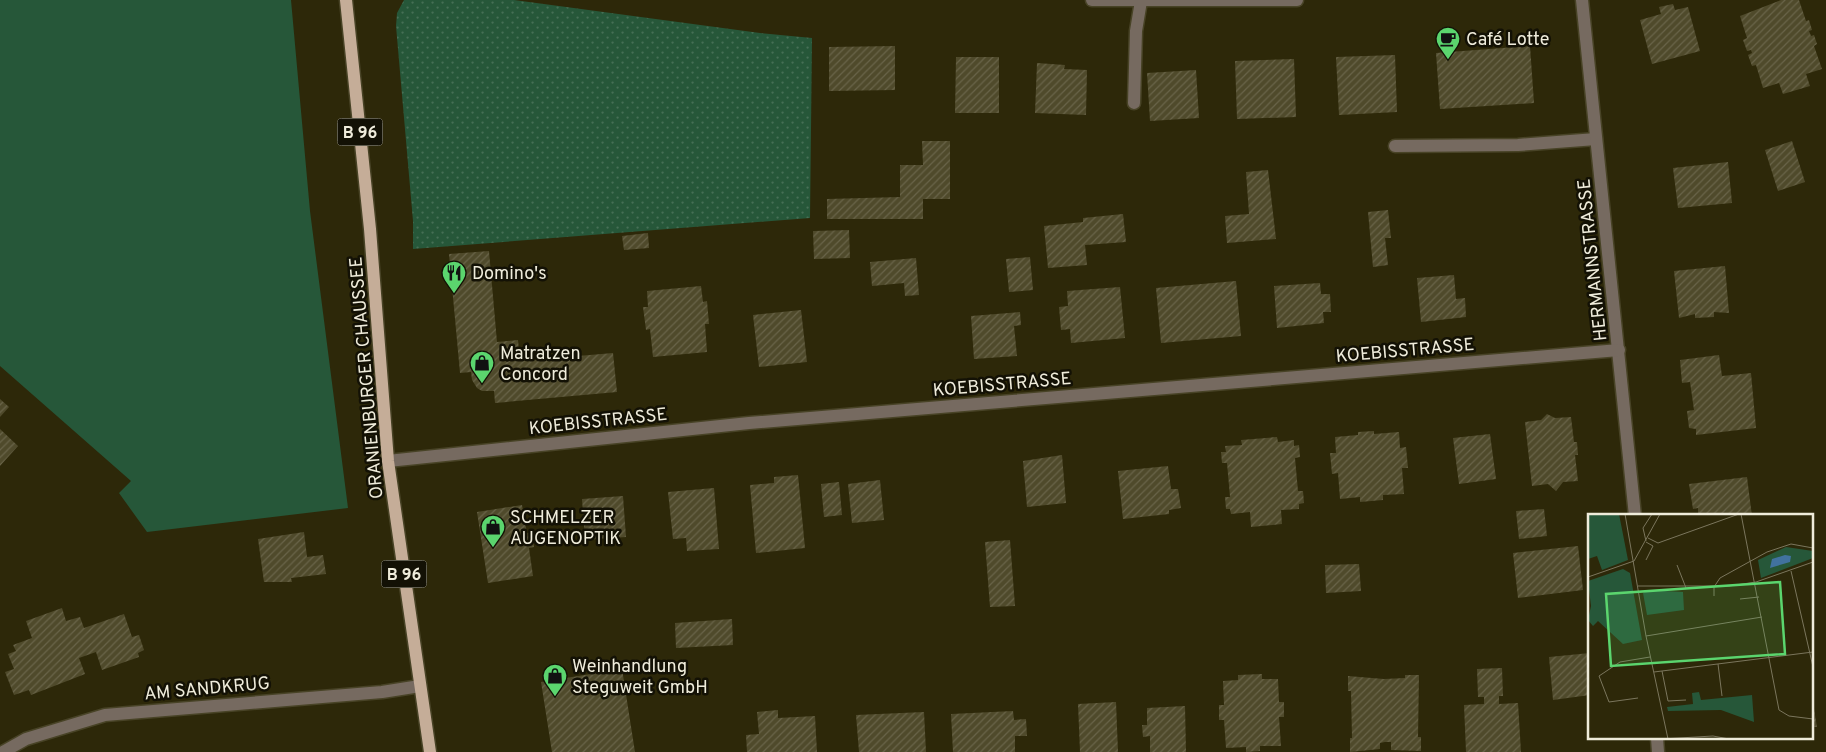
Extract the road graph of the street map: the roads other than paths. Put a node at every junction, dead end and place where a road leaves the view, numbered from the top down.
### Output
1 (346, 0) edge
2 (1092, 0) edge
3 (1297, 0) edge
4 (1582, 0) edge
5 (1141, 1) edge
6 (1134, 103) dead end
7 (1596, 139) junction
8 (1395, 146) dead end
9 (1619, 350) junction
10 (388, 462) junction
11 (1635, 514) edge
12 (420, 686) junction
13 (3, 752) edge
14 (430, 752) edge

1 - 10 main road, ORANIENBURGER CHAUSSEE / B 96
2 - 5 street
3 - 5 street
4 - 7 street, HERMANNSTRASSE
5 - 6 street
7 - 8 street
7 - 9 street, HERMANNSTRASSE
9 - 10 street, KOEBISSTRASSE
9 - 11 street, HERMANNSTRASSE
10 - 12 main road, ORANIENBURGER CHAUSSEE / B 96
12 - 13 street, AM SANDKRUG
12 - 14 main road, ORANIENBURGER CHAUSSEE / B 96

